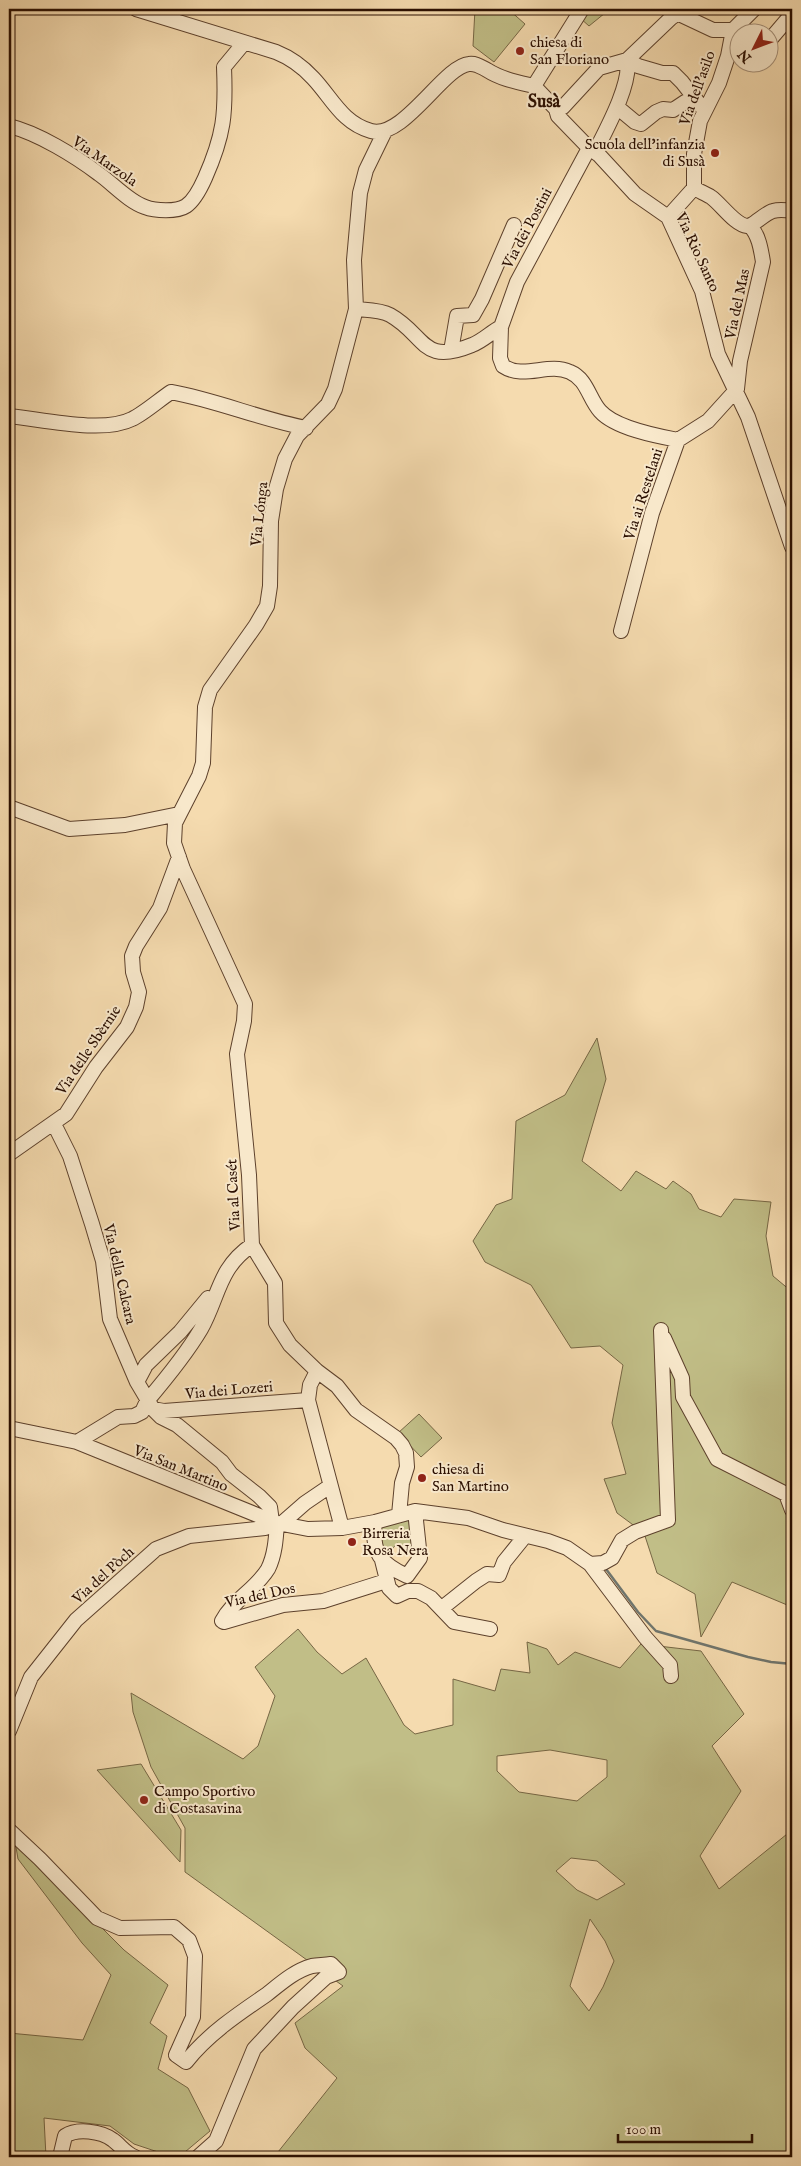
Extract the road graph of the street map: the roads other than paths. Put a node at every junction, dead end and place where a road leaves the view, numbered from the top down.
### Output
1 (136, 9) edge
2 (582, 9) edge
3 (754, 9) edge
4 (680, 10) edge
5 (792, 14) edge
6 (743, 22) edge
7 (728, 30) edge
8 (778, 30) edge
9 (244, 43) junction
10 (728, 56) edge
11 (628, 60) junction
12 (534, 86) junction
13 (617, 107) junction
14 (700, 107) junction
15 (556, 109) junction
16 (9, 126) edge
17 (385, 131) junction
18 (592, 150) junction
19 (694, 188) junction
20 (792, 211) edge
21 (668, 217) junction
22 (514, 225) dead end
23 (750, 226) junction
24 (356, 309) junction
25 (501, 327) junction
26 (451, 351) junction
27 (735, 391) junction
28 (9, 416) edge
29 (306, 428) junction
30 (678, 440) junction
31 (792, 547) edge
32 (621, 631) dead end
33 (9, 807) edge
34 (179, 814) junction
35 (178, 857) junction
36 (54, 1124) junction
37 (9, 1154) edge
38 (252, 1245) junction
39 (217, 1288) junction
40 (317, 1371) junction
41 (137, 1382) junction
42 (308, 1400) junction
43 (150, 1405) junction
44 (15, 1429) edge
45 (9, 1441) edge
46 (76, 1442) junction
47 (330, 1486) junction
48 (792, 1510) edge
49 (416, 1511) junction
50 (399, 1515) junction
51 (375, 1522) junction
52 (277, 1523) junction
53 (342, 1528) junction
54 (525, 1536) junction
55 (382, 1560) junction
56 (590, 1564) junction
57 (386, 1581) junction
58 (442, 1608) junction
59 (490, 1629) dead end
60 (671, 1676) dead end
61 (9, 1731) edge
62 (9, 1830) edge
63 (60, 2157) edge
64 (134, 2157) edge
65 (198, 2157) edge

1 - 9 street
2 - 12 street
3 - 6 street
4 - 7 street
4 - 11 street
5 - 8 street
9 - 16 street, Via Marzola
9 - 17 street
10 - 14 street, Via dell'asilo
11 - 13 street, Via dei Postini
11 - 14 street
11 - 15 street
12 - 15 street, Via Rio Santo
12 - 17 street
13 - 14 street
13 - 18 street, Via dei Postini
14 - 19 street, Via dell'asilo
15 - 18 street, Via Rio Santo
17 - 24 street, Via Lónga
18 - 21 street, Via Rio Santo
18 - 25 street, Via dei Postini
19 - 21 street
19 - 23 street
20 - 23 street
21 - 27 street, Via Rio Santo
22 - 26 street, Via dei Postini
23 - 27 street, Via del Mas
24 - 26 street
24 - 29 street, Via Lónga
25 - 26 street
25 - 30 street, Via dei Postini
27 - 30 street, Via ai Restelani
27 - 31 street, Via Rio Santo
28 - 29 street
29 - 34 street, Via Lónga
30 - 32 street, Via ai Restelani
33 - 34 street
34 - 35 street, Via Lónga
35 - 36 street, Via delle Sbèrnie
35 - 38 street, Via al Casét
36 - 37 street, Via delle Sbèrnie
36 - 41 street, Via della Calcara
38 - 39 street
38 - 40 street, Via al Casét
39 - 41 street
39 - 43 street
40 - 42 street
40 - 50 street, Via al Casét
41 - 43 street, Via della Calcara
42 - 43 street, Via dei Lozeri
42 - 47 street
43 - 46 street
43 - 52 street, Via della Calcara
44 - 45 street
44 - 46 street, Via San Martino
46 - 52 street, Via San Martino
47 - 52 street
47 - 53 street
48 - 56 street
49 - 50 street, Via San Martino
49 - 54 street
49 - 55 street
50 - 51 street, Via San Martino
51 - 53 street, Via San Martino
51 - 55 street
52 - 53 street, Via San Martino
52 - 57 street, Via del Dos
52 - 61 street, Via del Pòch
54 - 56 street
54 - 58 street
55 - 57 street
56 - 60 street
57 - 58 street
58 - 59 street
62 - 65 street
63 - 64 street

